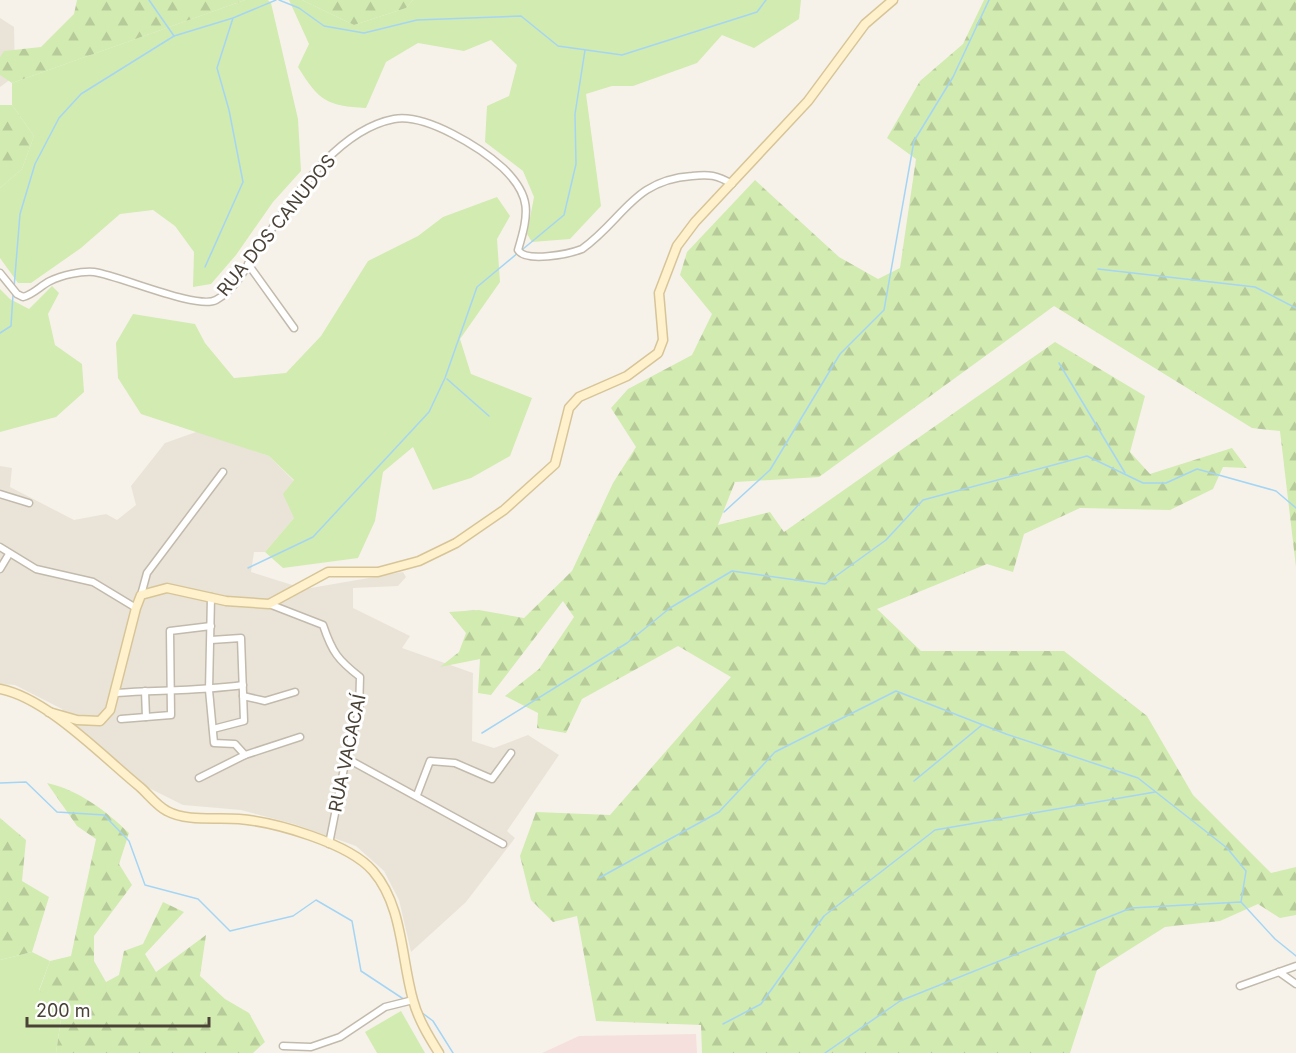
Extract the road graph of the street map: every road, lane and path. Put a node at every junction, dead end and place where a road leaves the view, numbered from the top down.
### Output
1 (893, 0) edge
2 (732, 184) junction
3 (248, 264) junction
4 (0, 273) edge
5 (294, 328) dead end
6 (223, 472) dead end
7 (0, 494) edge
8 (29, 503) dead end
9 (0, 547) edge
10 (9, 554) junction
11 (0, 568) edge
12 (141, 595) junction
13 (211, 597) junction
14 (268, 604) junction
15 (136, 608) junction
16 (211, 626) junction
17 (211, 639) junction
18 (243, 685) junction
19 (0, 689) edge
20 (171, 689) junction
21 (209, 690) junction
22 (145, 691) junction
23 (295, 692) dead end
24 (116, 693) junction
25 (243, 696) junction
26 (50, 712) junction
27 (146, 717) junction
28 (122, 719) dead end
29 (213, 729) junction
30 (300, 737) dead end
31 (511, 753) dead end
32 (245, 755) junction
33 (346, 758) junction
34 (200, 778) dead end
35 (417, 795) junction
36 (329, 844) junction
37 (503, 844) dead end
38 (1296, 966) edge
39 (1279, 972) junction
40 (1296, 984) edge
41 (1240, 986) dead end
42 (414, 1003) junction
43 (283, 1046) dead end
44 (439, 1053) edge

1 - 2 street
2 - 3 street, RUA DOS CANUDOS
2 - 14 street
3 - 4 street, RUA DOS CANUDOS
3 - 5 street
6 - 12 street
7 - 8 street
9 - 10 street
10 - 11 street
10 - 15 street
12 - 13 street
12 - 15 street
13 - 14 street
13 - 16 street
14 - 33 street, RUA VACACAÍ
15 - 24 street
16 - 17 street
16 - 20 street
17 - 18 street
17 - 21 street
18 - 21 street
18 - 25 street
19 - 26 street
20 - 21 street
20 - 22 street
20 - 27 street
21 - 29 street
22 - 24 street
22 - 27 street
23 - 25 street
24 - 26 street
25 - 29 street
26 - 36 street
27 - 28 street
29 - 32 street
30 - 32 street
31 - 35 street
32 - 34 street
33 - 35 street
33 - 36 street, RUA VACACAÍ
35 - 37 street
36 - 42 street
38 - 39 street
39 - 40 street
39 - 41 street
42 - 43 street
42 - 44 street

